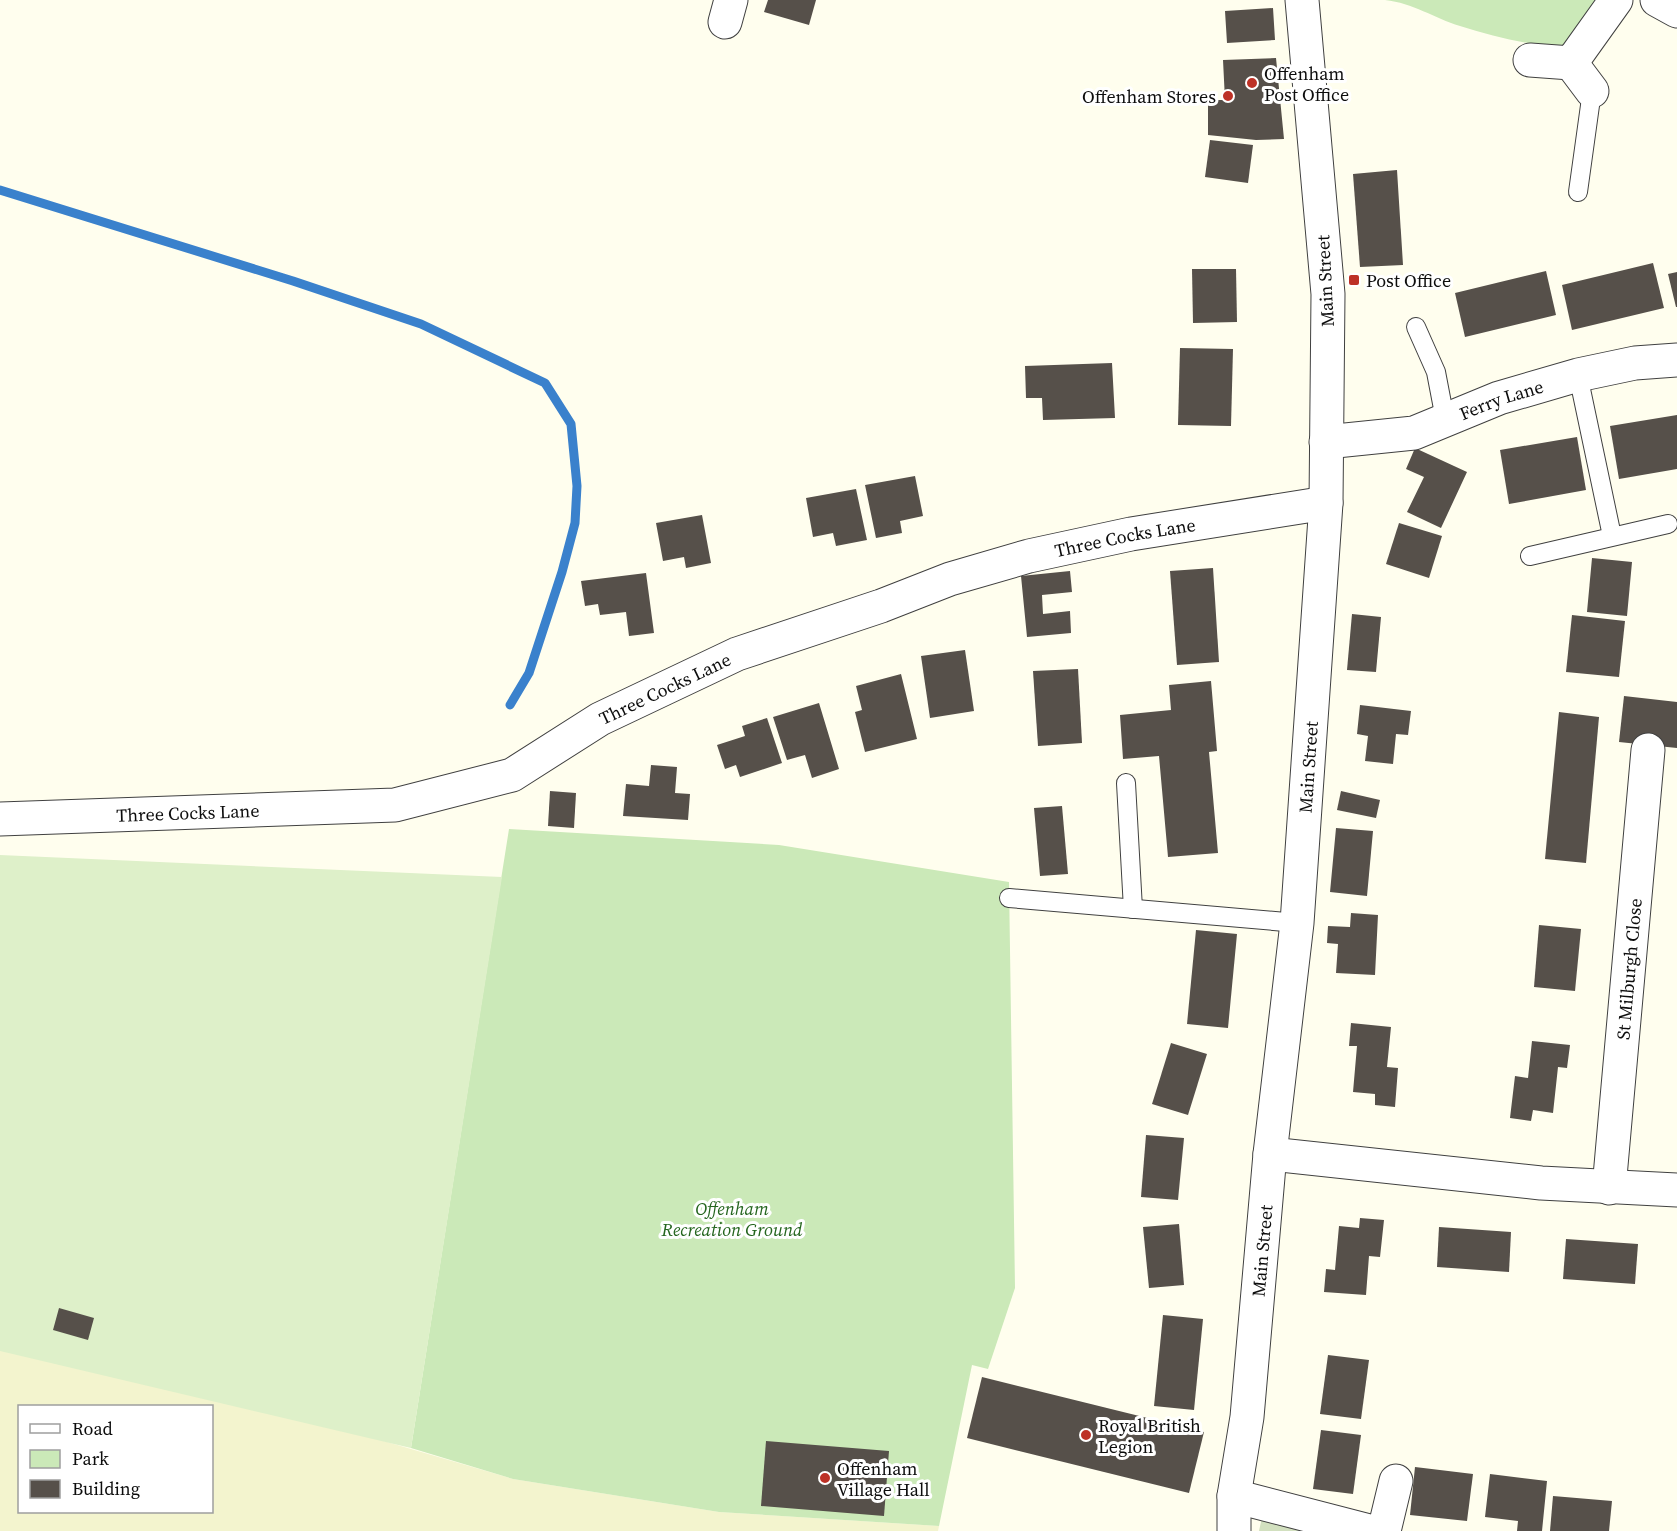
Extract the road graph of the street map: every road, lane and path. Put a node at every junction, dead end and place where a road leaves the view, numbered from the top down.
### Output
1 (1302, 0) edge
2 (1616, 0) edge
3 (1657, 0) edge
4 (1677, 11) edge
5 (1530, 60) dead end
6 (1571, 63) junction
7 (1592, 91) joint
8 (1578, 192) dead end
9 (1416, 327) dead end
10 (1677, 360) edge
11 (1578, 375) junction
12 (1445, 419) junction
13 (1326, 442) junction
14 (1326, 503) junction
15 (1668, 524) dead end
16 (1612, 536) junction
17 (1530, 556) dead end
18 (1648, 750) dead end
19 (1126, 783) dead end
20 (0, 819) edge
21 (1009, 898) dead end
22 (1133, 909) junction
23 (1298, 923) junction
24 (1270, 1154) junction
25 (1609, 1188) junction
26 (1677, 1191) edge
27 (1396, 1481) dead end
28 (1234, 1496) junction
29 (1234, 1531) edge
30 (1369, 1531) edge
31 (1384, 1531) edge

1 - 13 street, Main Street
2 - 6 street
3 - 4 street
5 - 6 street
6 - 7 street
7 - 8 lane
9 - 12 lane
10 - 11 street, Ferry Lane
11 - 12 street, Ferry Lane
11 - 16 lane
12 - 13 street, Ferry Lane
13 - 14 street, Main Street
14 - 20 street, Three Cocks Lane
14 - 23 street, Main Street
15 - 16 lane
16 - 17 lane
18 - 25 street, St Milburgh Close
19 - 22 lane
21 - 22 lane
22 - 23 lane
23 - 24 street, Main Street
24 - 25 street
24 - 28 street, Main Street
25 - 26 street
27 - 31 street
28 - 29 street, Main Street
28 - 30 street

